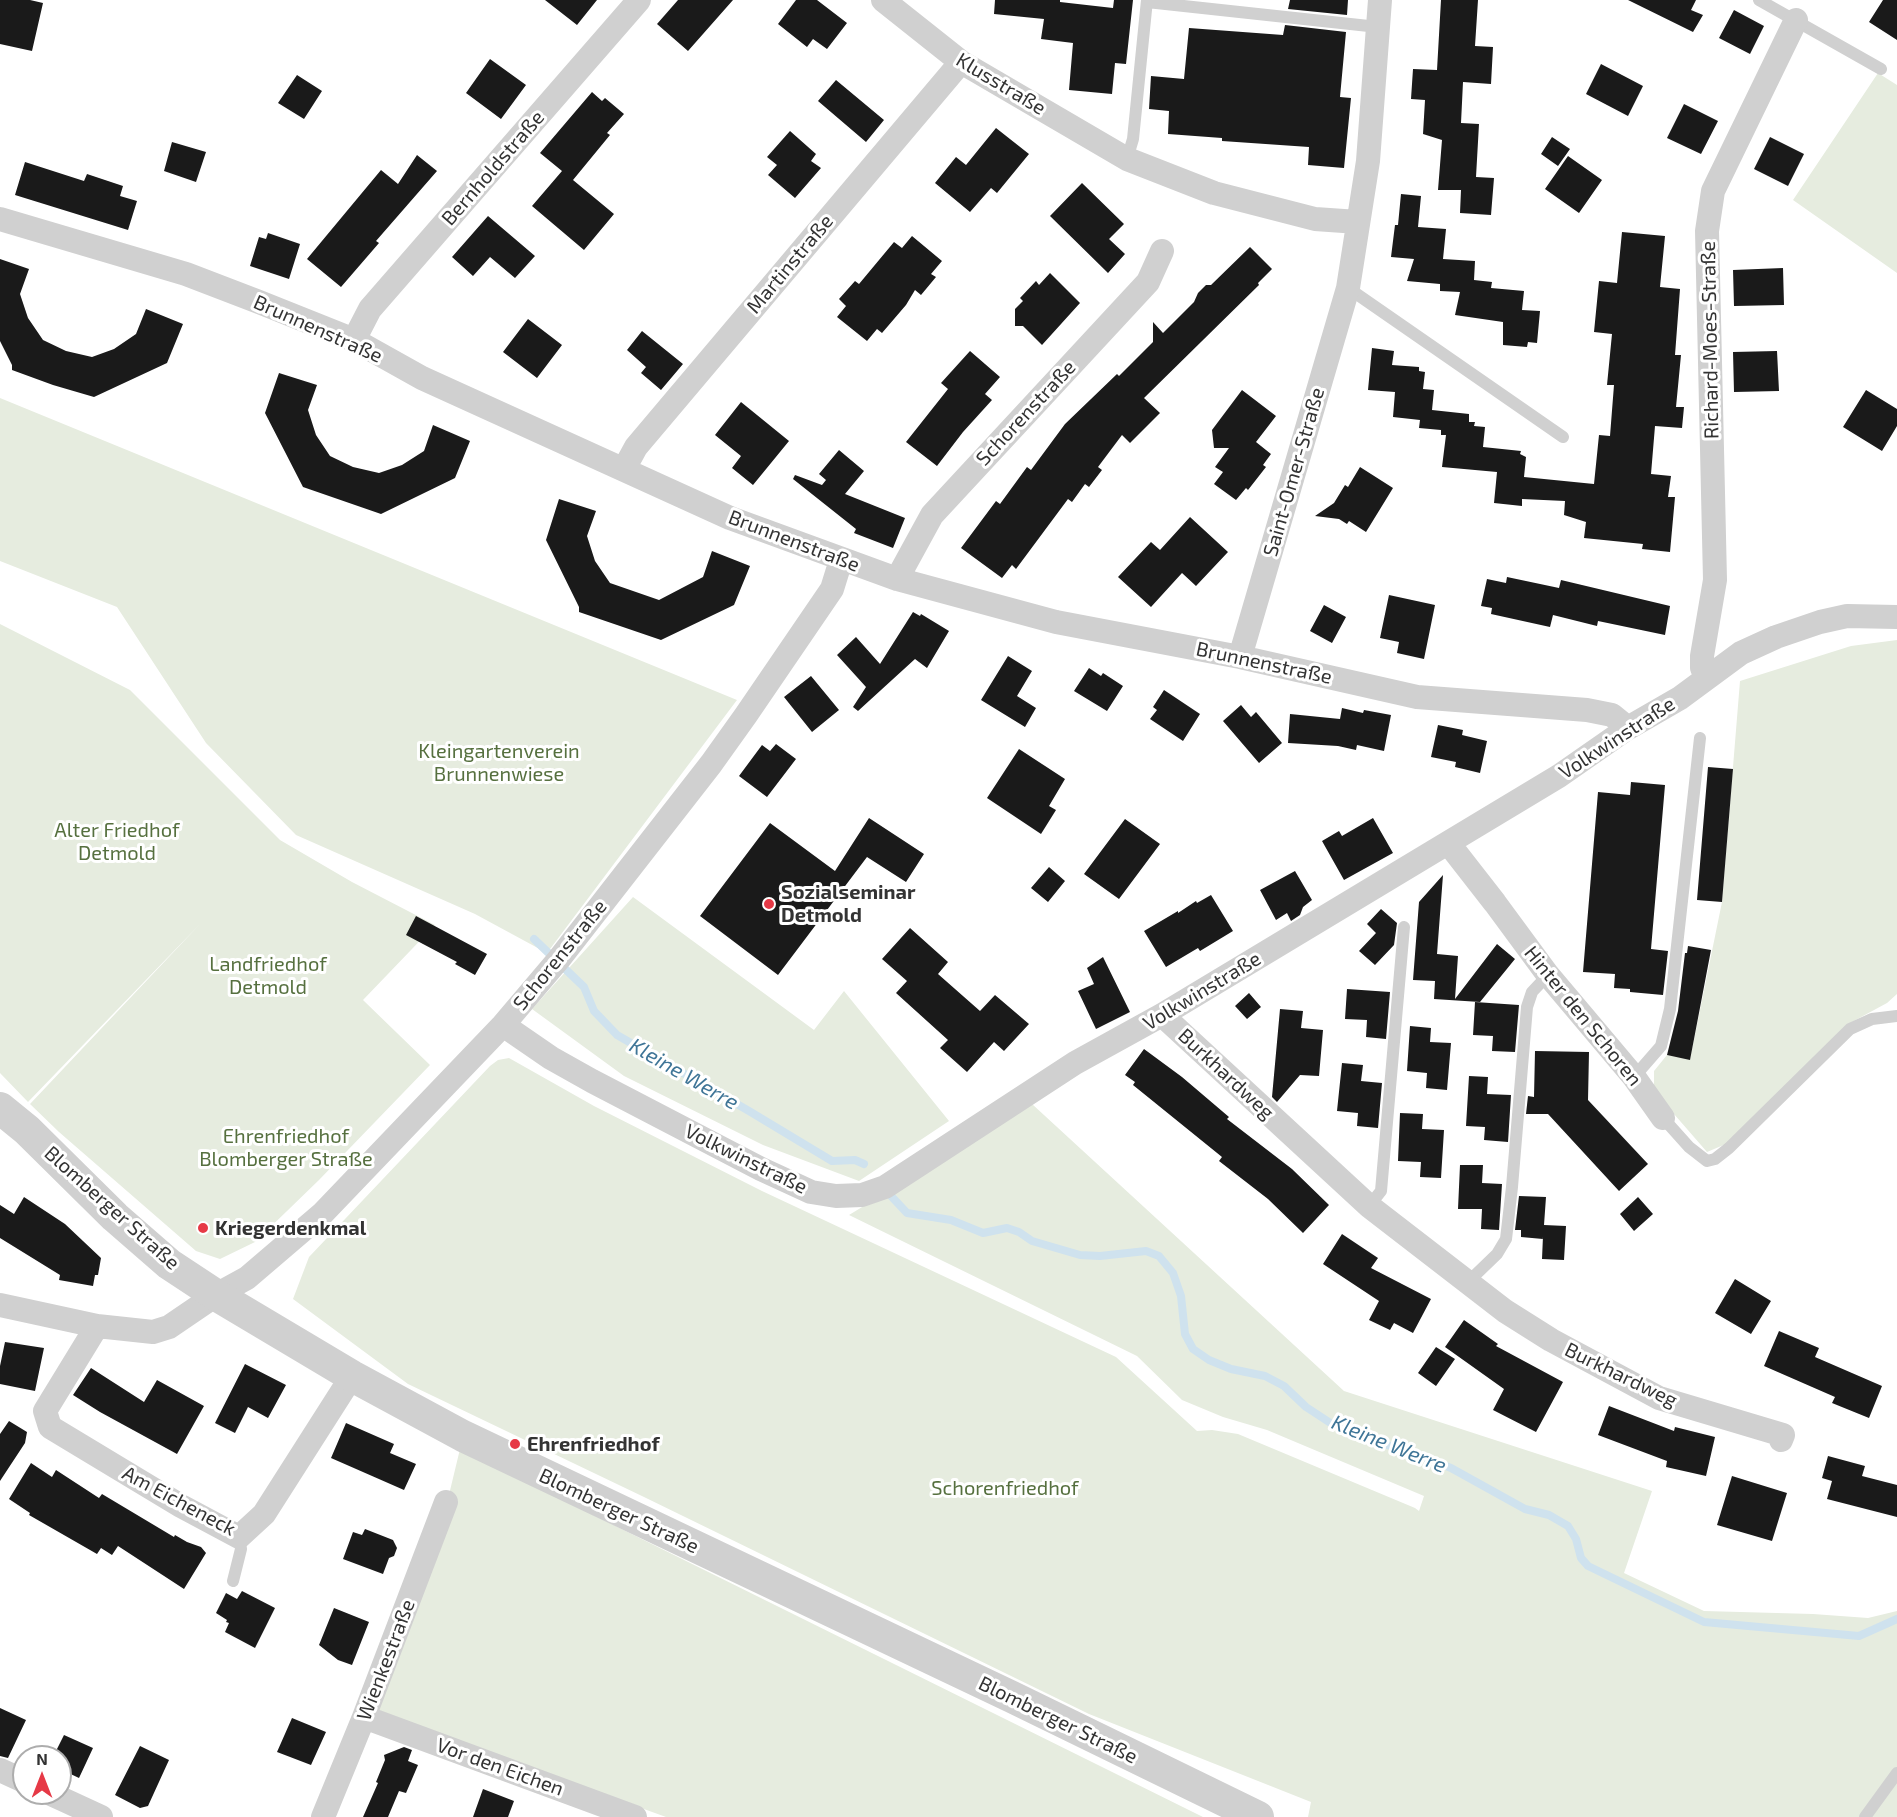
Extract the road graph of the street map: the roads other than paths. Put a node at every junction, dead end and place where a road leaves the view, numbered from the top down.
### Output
1 (639, 0) edge
2 (883, 0) edge
3 (1380, 0) edge
4 (1759, 0) edge
5 (1147, 1) edge
6 (1796, 20) junction
7 (1378, 27) junction
8 (961, 62) junction
9 (1881, 69) dead end
10 (1127, 159) junction
11 (0, 219) edge
12 (1358, 222) junction
13 (1162, 251) dead end
14 (1348, 288) junction
15 (354, 340) junction
16 (1563, 437) dead end
17 (624, 469) junction
18 (841, 560) junction
19 (897, 579) junction
20 (1897, 617) edge
21 (1240, 657) junction
22 (1706, 677) junction
23 (1628, 728) junction
24 (1700, 738) dead end
25 (1449, 844) junction
26 (1404, 927) dead end
27 (1548, 975) junction
28 (1162, 1015) junction
29 (1897, 1016) edge
30 (503, 1025) junction
31 (1635, 1077) junction
32 (0, 1108) edge
33 (1663, 1118) joint
34 (1370, 1206) junction
35 (1468, 1282) junction
36 (216, 1295) junction
37 (0, 1305) edge
38 (97, 1326) junction
39 (352, 1376) junction
40 (1781, 1440) dead end
41 (446, 1502) dead end
42 (239, 1537) junction
43 (233, 1581) dead end
44 (364, 1717) junction
45 (1897, 1773) edge
46 (72, 1804) edge
47 (101, 1817) edge
48 (323, 1817) edge
49 (635, 1817) edge
50 (1258, 1817) edge
51 (1865, 1817) edge

1 - 15 street, Bernholdstraße
2 - 8 street, Klusstraße
3 - 7 street, Saint-Omer-Straße
4 - 6 lane
5 - 7 lane
5 - 10 lane
6 - 9 lane
6 - 22 street, Richard-Moes-Straße
7 - 12 street, Saint-Omer-Straße
8 - 10 street, Klusstraße
8 - 17 street, Martinstraße
10 - 12 street, Klusstraße
11 - 15 street, Brunnenstraße
12 - 14 street, Saint-Omer-Straße
13 - 19 street, Schorenstraße
14 - 16 lane
14 - 21 street, Saint-Omer-Straße
15 - 17 street, Brunnenstraße
17 - 18 street, Brunnenstraße
18 - 19 street, Brunnenstraße
18 - 30 street, Schorenstraße
19 - 21 street, Brunnenstraße
20 - 22 street, Volkwinstraße
21 - 23 street, Brunnenstraße
22 - 23 street, Volkwinstraße
23 - 25 street, Volkwinstraße
24 - 31 lane
25 - 27 street, Hinter den Schoren
25 - 28 street, Volkwinstraße
26 - 34 lane
27 - 31 street, Hinter den Schoren
27 - 35 lane
28 - 30 street, Volkwinstraße
28 - 34 street, Burkhardweg
29 - 33 lane, Hinter den Schoren
30 - 36 street, Schorenstraße
31 - 33 street, Hinter den Schoren
32 - 36 street, Blomberger Straße
34 - 35 street, Burkhardweg
35 - 40 street, Burkhardweg
36 - 38 street, Schorenstraße
36 - 39 street, Blomberger Straße
37 - 38 street, Schorenstraße
38 - 42 street, Am Eicheneck
39 - 42 street, Am Eicheneck
39 - 50 street, Blomberger Straße
41 - 44 street, Wienkestraße
42 - 43 lane
44 - 48 street, Wienkestraße
44 - 49 street, Vor den Eichen
45 - 51 lane
46 - 47 street

